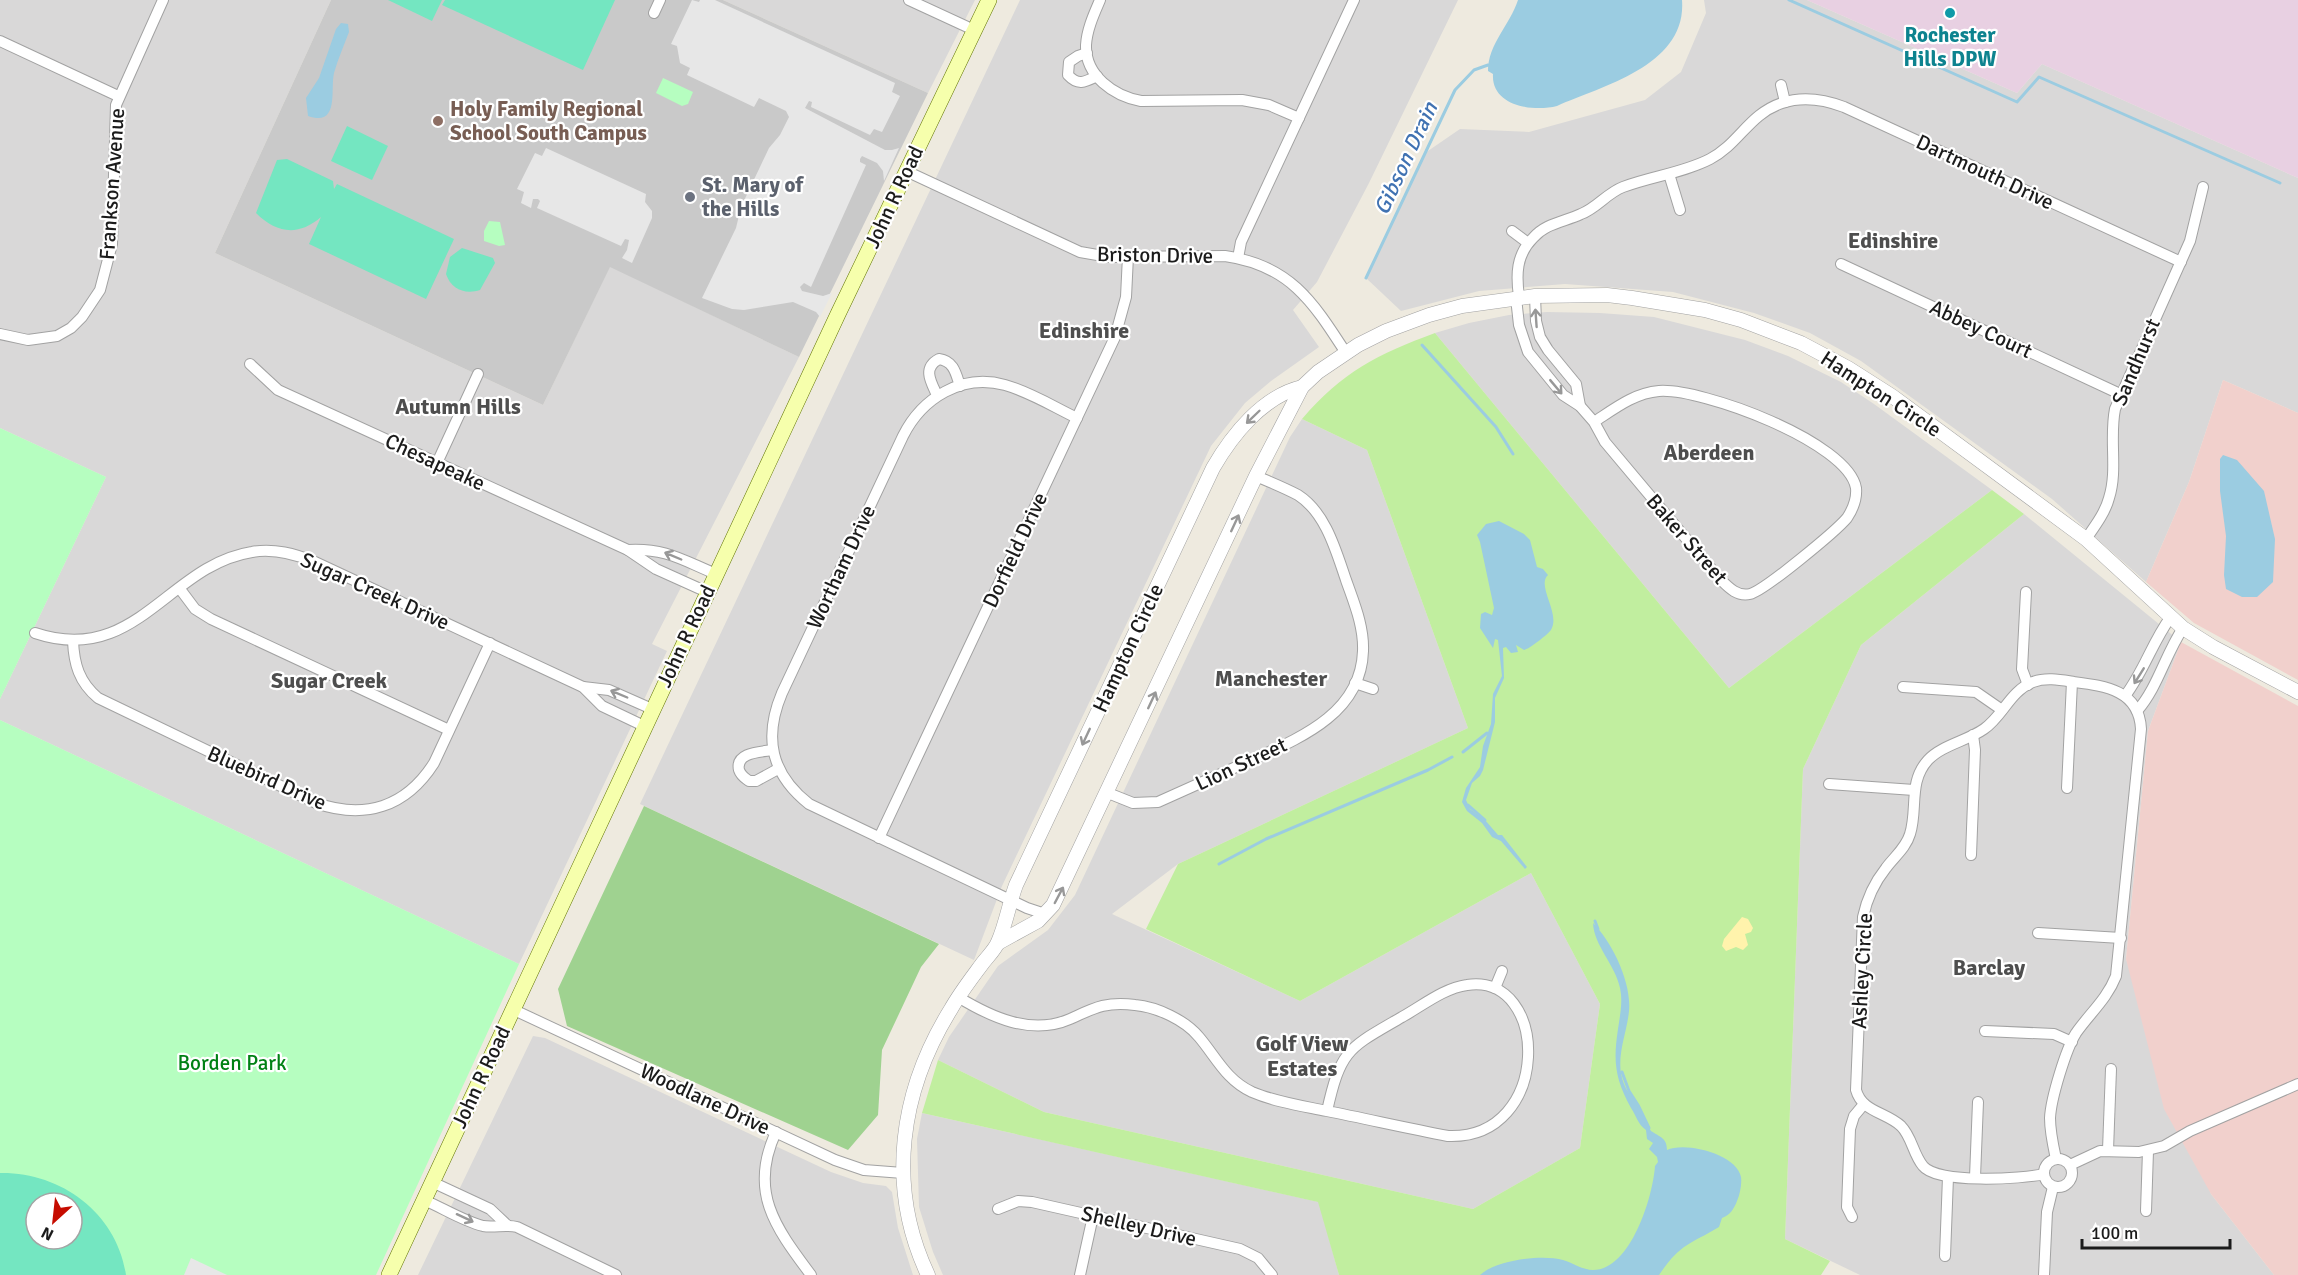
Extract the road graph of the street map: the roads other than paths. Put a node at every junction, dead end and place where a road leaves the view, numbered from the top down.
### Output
1 (163, 0) edge
2 (660, 0) edge
3 (909, 0) edge
4 (989, 0) edge
5 (1100, 0) edge
6 (1354, 0) edge
7 (654, 13) dead end
8 (974, 30) junction
9 (0, 41) edge
10 (1087, 53) junction
11 (1097, 75) junction
12 (1781, 85) dead end
13 (118, 96) junction
14 (1785, 102) junction
15 (1299, 118) junction
16 (906, 171) junction
17 (1669, 174) junction
18 (2203, 187) dead end
19 (1680, 210) dead end
20 (1512, 231) dead end
21 (1528, 243) junction
22 (1128, 256) junction
23 (1238, 258) junction
24 (2181, 262) junction
25 (1841, 264) dead end
26 (1535, 296) junction
27 (1518, 297) junction
28 (0, 334) edge
29 (1548, 350) junction
30 (1346, 353) junction
31 (1533, 359) junction
32 (250, 364) dead end
33 (478, 374) dead end
34 (960, 386) junction
35 (1302, 387) junction
36 (2120, 394) junction
37 (937, 395) junction
38 (1580, 406) junction
39 (1077, 418) junction
40 (1594, 422) junction
41 (437, 463) junction
42 (1256, 476) junction
43 (2086, 539) junction
44 (628, 550) junction
45 (716, 574) junction
46 (180, 589) junction
47 (707, 592) junction
48 (2026, 592) dead end
49 (2170, 618) junction
50 (2183, 628) junction
51 (35, 633) dead end
52 (73, 640) junction
53 (490, 643) junction
54 (2151, 652) junction
55 (2166, 659) junction
56 (1355, 682) junction
57 (2072, 682) junction
58 (2028, 684) junction
59 (583, 687) junction
60 (1903, 687) dead end
61 (1373, 689) dead end
62 (2298, 692) edge
63 (2125, 696) junction
64 (652, 709) junction
65 (2002, 710) junction
66 (2137, 711) junction
67 (644, 726) junction
68 (449, 730) junction
69 (1973, 735) junction
70 (773, 750) junction
71 (778, 769) junction
72 (1829, 784) dead end
73 (2067, 788) dead end
74 (1914, 790) junction
75 (1108, 793) junction
76 (879, 838) junction
77 (1971, 855) dead end
78 (1011, 899) junction
79 (1045, 914) junction
80 (2038, 933) dead end
81 (2121, 938) junction
82 (998, 943) junction
83 (1502, 971) dead end
84 (1495, 988) junction
85 (958, 997) junction
86 (512, 1008) junction
87 (1985, 1031) dead end
88 (2072, 1042) junction
89 (2111, 1069) dead end
90 (2298, 1084) edge
91 (1978, 1102) dead end
92 (1864, 1104) junction
93 (1327, 1111) junction
94 (776, 1132) junction
95 (2108, 1150) junction
96 (2148, 1151) junction
97 (2056, 1159) junction
98 (2070, 1165) junction
99 (903, 1173) junction
100 (2044, 1174) junction
101 (1948, 1177) junction
102 (1975, 1178) junction
103 (432, 1182) junction
104 (2053, 1186) junction
105 (424, 1200) junction
106 (998, 1209) dead end
107 (2146, 1211) dead end
108 (1093, 1216) junction
109 (1852, 1217) dead end
110 (507, 1225) junction
111 (1945, 1256) dead end
112 (389, 1275) edge
113 (616, 1275) edge
114 (811, 1275) edge
115 (928, 1275) edge
116 (1080, 1275) edge
117 (1272, 1275) edge
118 (2044, 1275) edge

1 - 13 street, Frankson Avenue
2 - 7 street
3 - 8 street
4 - 8 main road, John R Road
5 - 10 street
6 - 15 street
8 - 16 main road, John R Road
9 - 13 street
10 - 11 street
10 - 11 street
11 - 15 street
12 - 14 street
13 - 28 street, Frankson Avenue
14 - 17 street, Dartmouth Drive
14 - 24 street, Dartmouth Drive
15 - 23 street
16 - 22 street, Briston Drive
16 - 45 main road, John R Road
17 - 19 street
17 - 21 street, Dartmouth Drive
18 - 24 street, Sandhurst
20 - 21 street
21 - 27 street
22 - 23 street, Briston Drive
22 - 39 street, Dorfield Drive
23 - 30 street, Briston Drive
24 - 36 street, Sandhurst
25 - 36 street, Abbey Court
26 - 27 street, Hampton Circle
29 -> 26 street, Baker Street
26 - 43 street, Hampton Circle
27 - 30 street, Hampton Circle
27 - 31 street, Baker Street
29 - 31 street
29 - 38 street, Baker Street
30 - 35 street, Hampton Circle
31 -> 38 street, Baker Street
32 - 41 street, Chesapeake
33 - 41 street
34 - 37 street, Wortham Drive
34 - 37 street
34 - 39 street, Wortham Drive
35 - 42 street, Hampton Circle
35 -> 78 street, Hampton Circle
36 - 43 street, Sandhurst
37 - 70 street, Wortham Drive
38 - 40 street, Baker Street
39 - 76 street, Dorfield Drive
40 - 40 street, Baker Street
41 - 44 street, Chesapeake
42 - 56 street, Lion Street
75 -> 42 street, Hampton Circle
43 - 49 street, Hampton Circle
45 -> 44 street, Chesapeake
44 - 47 street, Chesapeake
45 - 47 main road, John R Road
46 - 52 street, Sugar Creek Drive
46 - 53 street, Sugar Creek Drive
46 - 68 street
47 - 64 main road, John R Road
48 - 58 street
49 - 50 street, Hampton Circle
49 - 54 street
50 - 55 street
50 - 62 street, Hampton Circle
51 - 52 street, Sugar Creek Drive
52 - 68 street, Bluebird Drive
53 - 59 street, Sugar Creek Drive
53 - 68 street, Bluebird Drive
54 - 55 street
54 -> 63 street
55 - 66 street
56 - 61 street
56 - 75 street, Lion Street
57 - 58 street
57 - 63 street
57 - 73 street
58 - 65 street, Ashley Circle
64 -> 59 street, Sugar Creek Drive
59 - 67 street, Sugar Creek Drive
60 - 65 street
63 - 66 street
64 - 67 main road, John R Road
65 - 69 street, Ashley Circle
66 - 81 street
67 - 86 main road, John R Road
69 - 74 street, Ashley Circle
69 - 77 street
70 - 71 street, Wortham Drive
70 - 71 street
71 - 76 street, Wortham Drive
72 - 74 street
74 - 92 street, Ashley Circle
79 -> 75 street, Hampton Circle
76 - 78 street, Wortham Drive
78 - 79 street, Wortham Drive
78 - 82 street, Hampton Circle
79 - 82 street, Hampton Circle
80 - 81 street
81 - 88 street
82 - 85 street, Hampton Circle
83 - 84 street
84 - 93 street
84 - 93 street
85 - 93 street
85 - 99 street, Hampton Circle
86 - 94 street, Woodlane Drive
86 - 103 main road, John R Road
87 - 88 street
88 - 97 street
89 - 95 street
90 - 96 street
91 - 102 street
92 - 101 street
92 - 109 street
94 - 99 street, Woodlane Drive
94 - 114 street
95 - 96 street
95 - 98 street
96 - 107 street
97 - 98 street
97 - 100 street
98 - 104 street
99 - 115 street, Hampton Circle
100 - 102 street
100 - 104 street
101 - 102 street
101 - 111 street
103 - 105 main road, John R Road
103 - 110 street
104 - 118 street
105 -> 110 street
105 - 112 main road, John R Road
106 - 108 street, Shelley Drive
108 - 116 street
108 - 117 street, Shelley Drive
110 - 113 street

